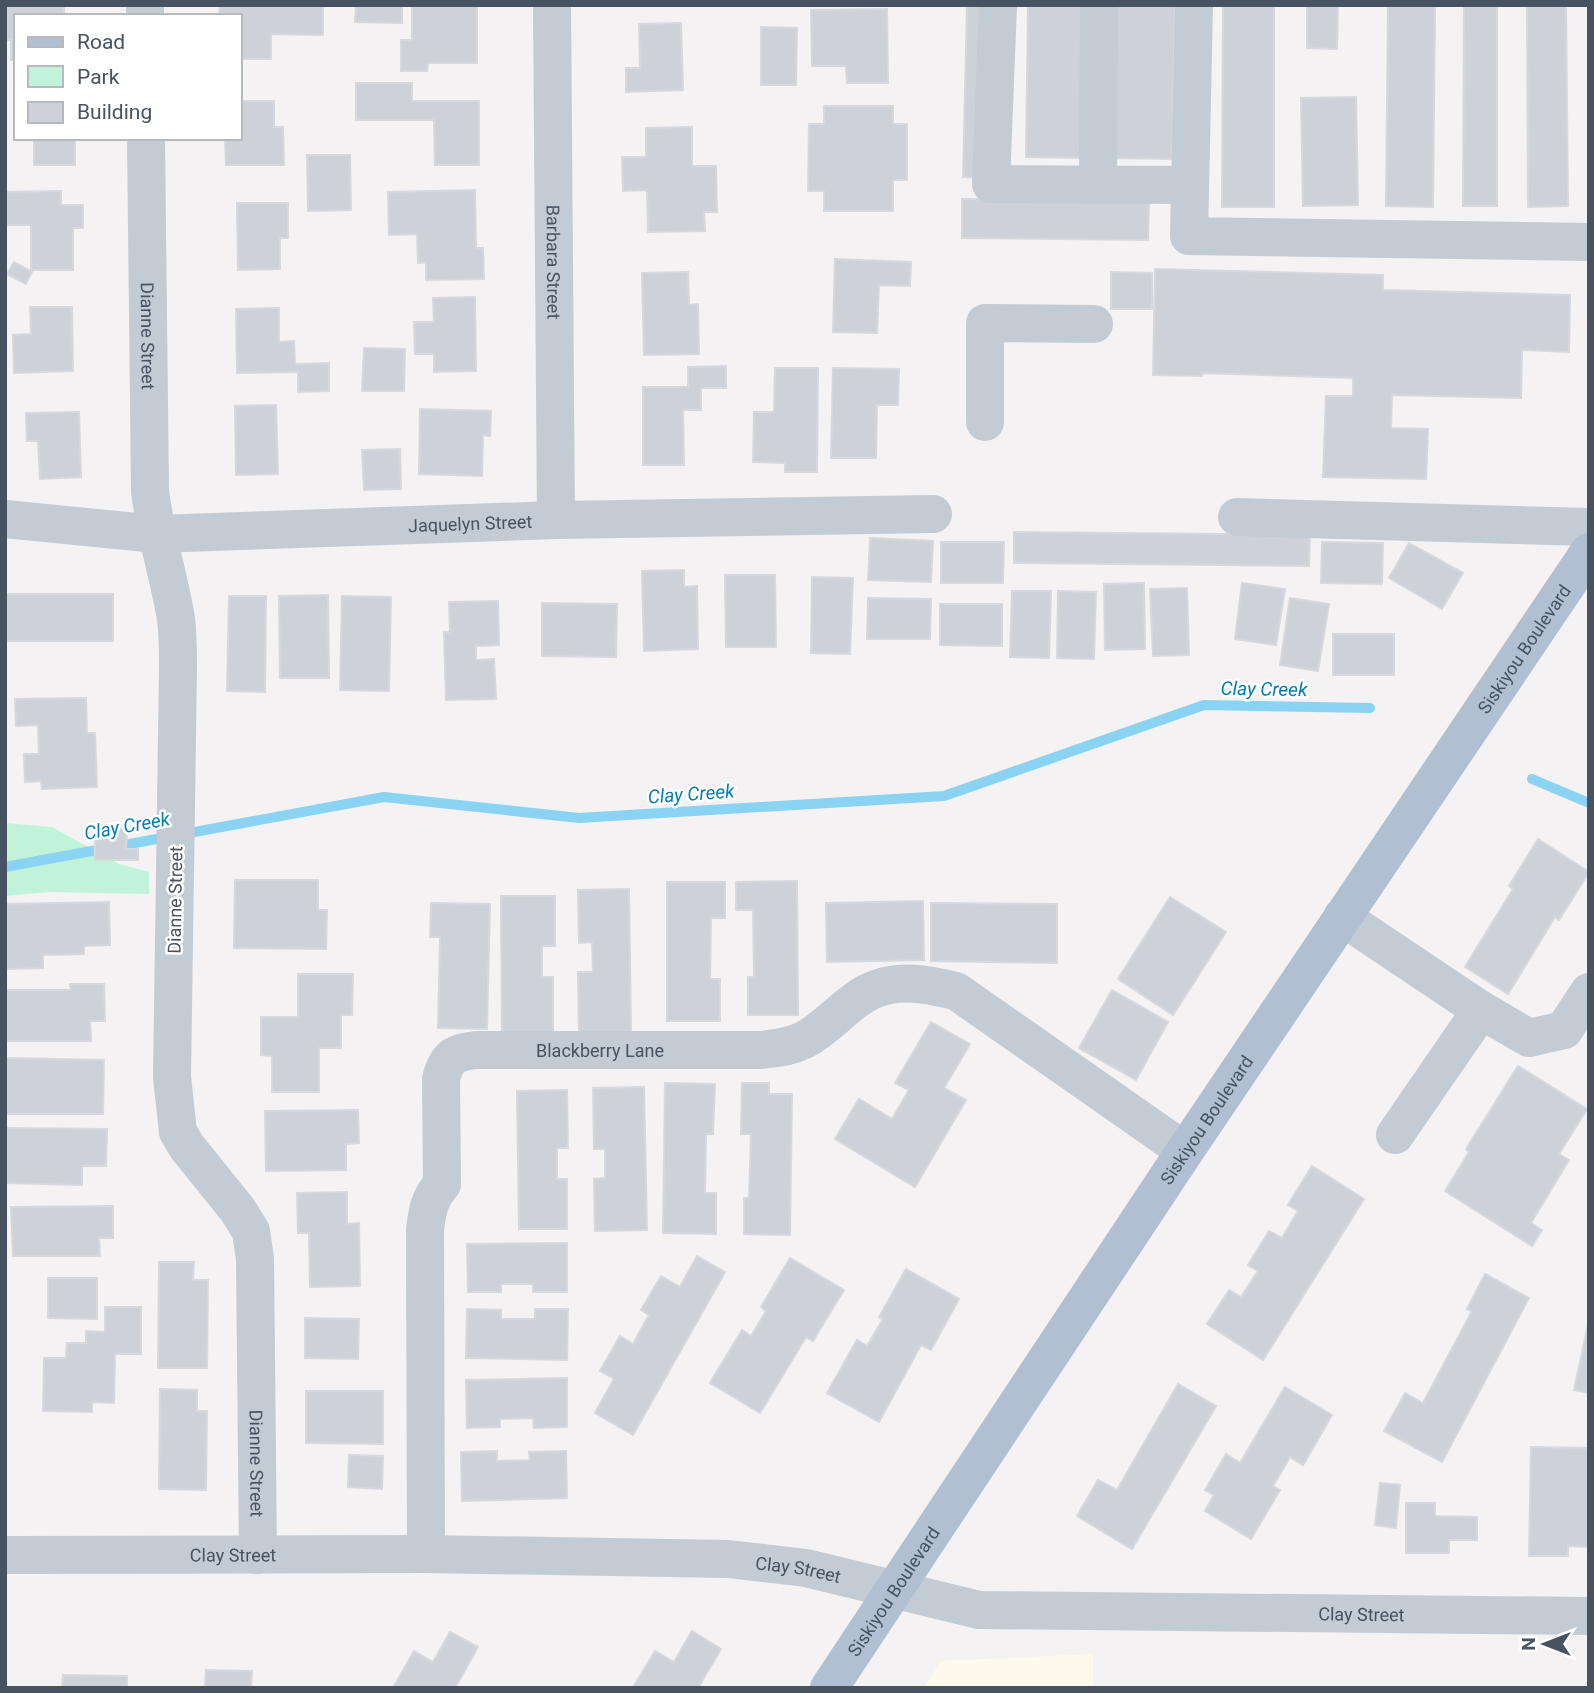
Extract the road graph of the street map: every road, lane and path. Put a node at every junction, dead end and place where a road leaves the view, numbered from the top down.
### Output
1 (552, 5) edge
2 (998, 5) edge
3 (1099, 5) edge
4 (1194, 5) edge
5 (146, 140) edge
6 (1098, 185) junction
7 (1189, 185) junction
8 (1589, 242) edge
9 (1094, 324) dead end
10 (985, 422) dead end
11 (933, 514) dead end
12 (1237, 517) dead end
13 (5, 519) edge
14 (556, 520) junction
15 (1589, 527) edge
16 (158, 534) junction
17 (1589, 552) edge
18 (1342, 917) junction
19 (1589, 992) edge
20 (1481, 1010) junction
21 (1395, 1135) dead end
22 (1185, 1151) junction
23 (426, 1554) junction
24 (5, 1555) edge
25 (258, 1555) junction
26 (895, 1589) junction
27 (1589, 1616) edge
28 (829, 1688) edge

1 - 14 street, Barbara Street
2 - 6 street
3 - 6 street
4 - 7 street
5 - 16 street, Dianne Street
6 - 7 street
7 - 8 street
9 - 10 street
11 - 14 street, Jaquelyn Street
12 - 15 street
13 - 16 street, Jaquelyn Street
14 - 16 street, Jaquelyn Street
16 - 25 street, Dianne Street
17 - 18 main road, Siskiyou Boulevard
18 - 20 street
18 - 22 main road, Siskiyou Boulevard
19 - 20 street
20 - 21 street
22 - 23 street, Blackberry Lane
22 - 26 main road, Siskiyou Boulevard
23 - 25 street, Clay Street
23 - 26 street, Clay Street
24 - 25 street, Clay Street
26 - 27 street, Clay Street
26 - 28 main road, Siskiyou Boulevard

